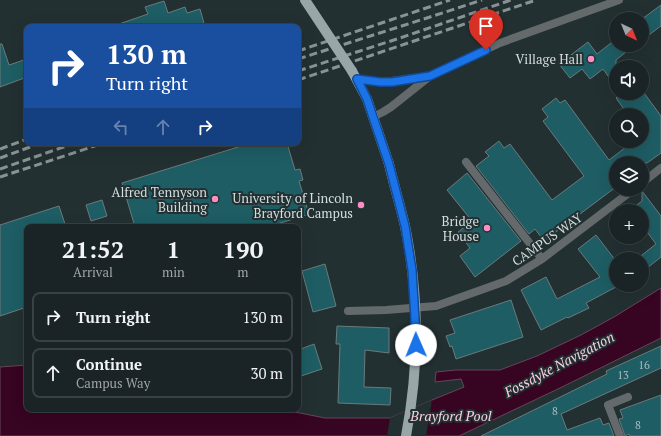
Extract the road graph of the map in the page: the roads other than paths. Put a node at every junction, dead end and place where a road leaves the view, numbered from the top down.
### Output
1 (305, 0) edge
2 (619, 0) edge
3 (355, 75) junction
4 (430, 76) junction
5 (373, 117) junction
6 (466, 162) dead end
7 (661, 168) edge
8 (649, 177) edge
9 (625, 196) edge
10 (542, 259) junction
11 (348, 311) dead end
12 (628, 396) dead end
13 (406, 436) edge
14 (620, 436) edge

1 - 3 main road, bridge
2 - 4 street
3 - 4 street
3 - 5 main road
4 - 5 street
5 - 13 main road, bridge
6 - 10 street
7 - 8 street
9 - 10 street, CAMPUS WAY
10 - 11 street, CAMPUS WAY
12 - 14 street

